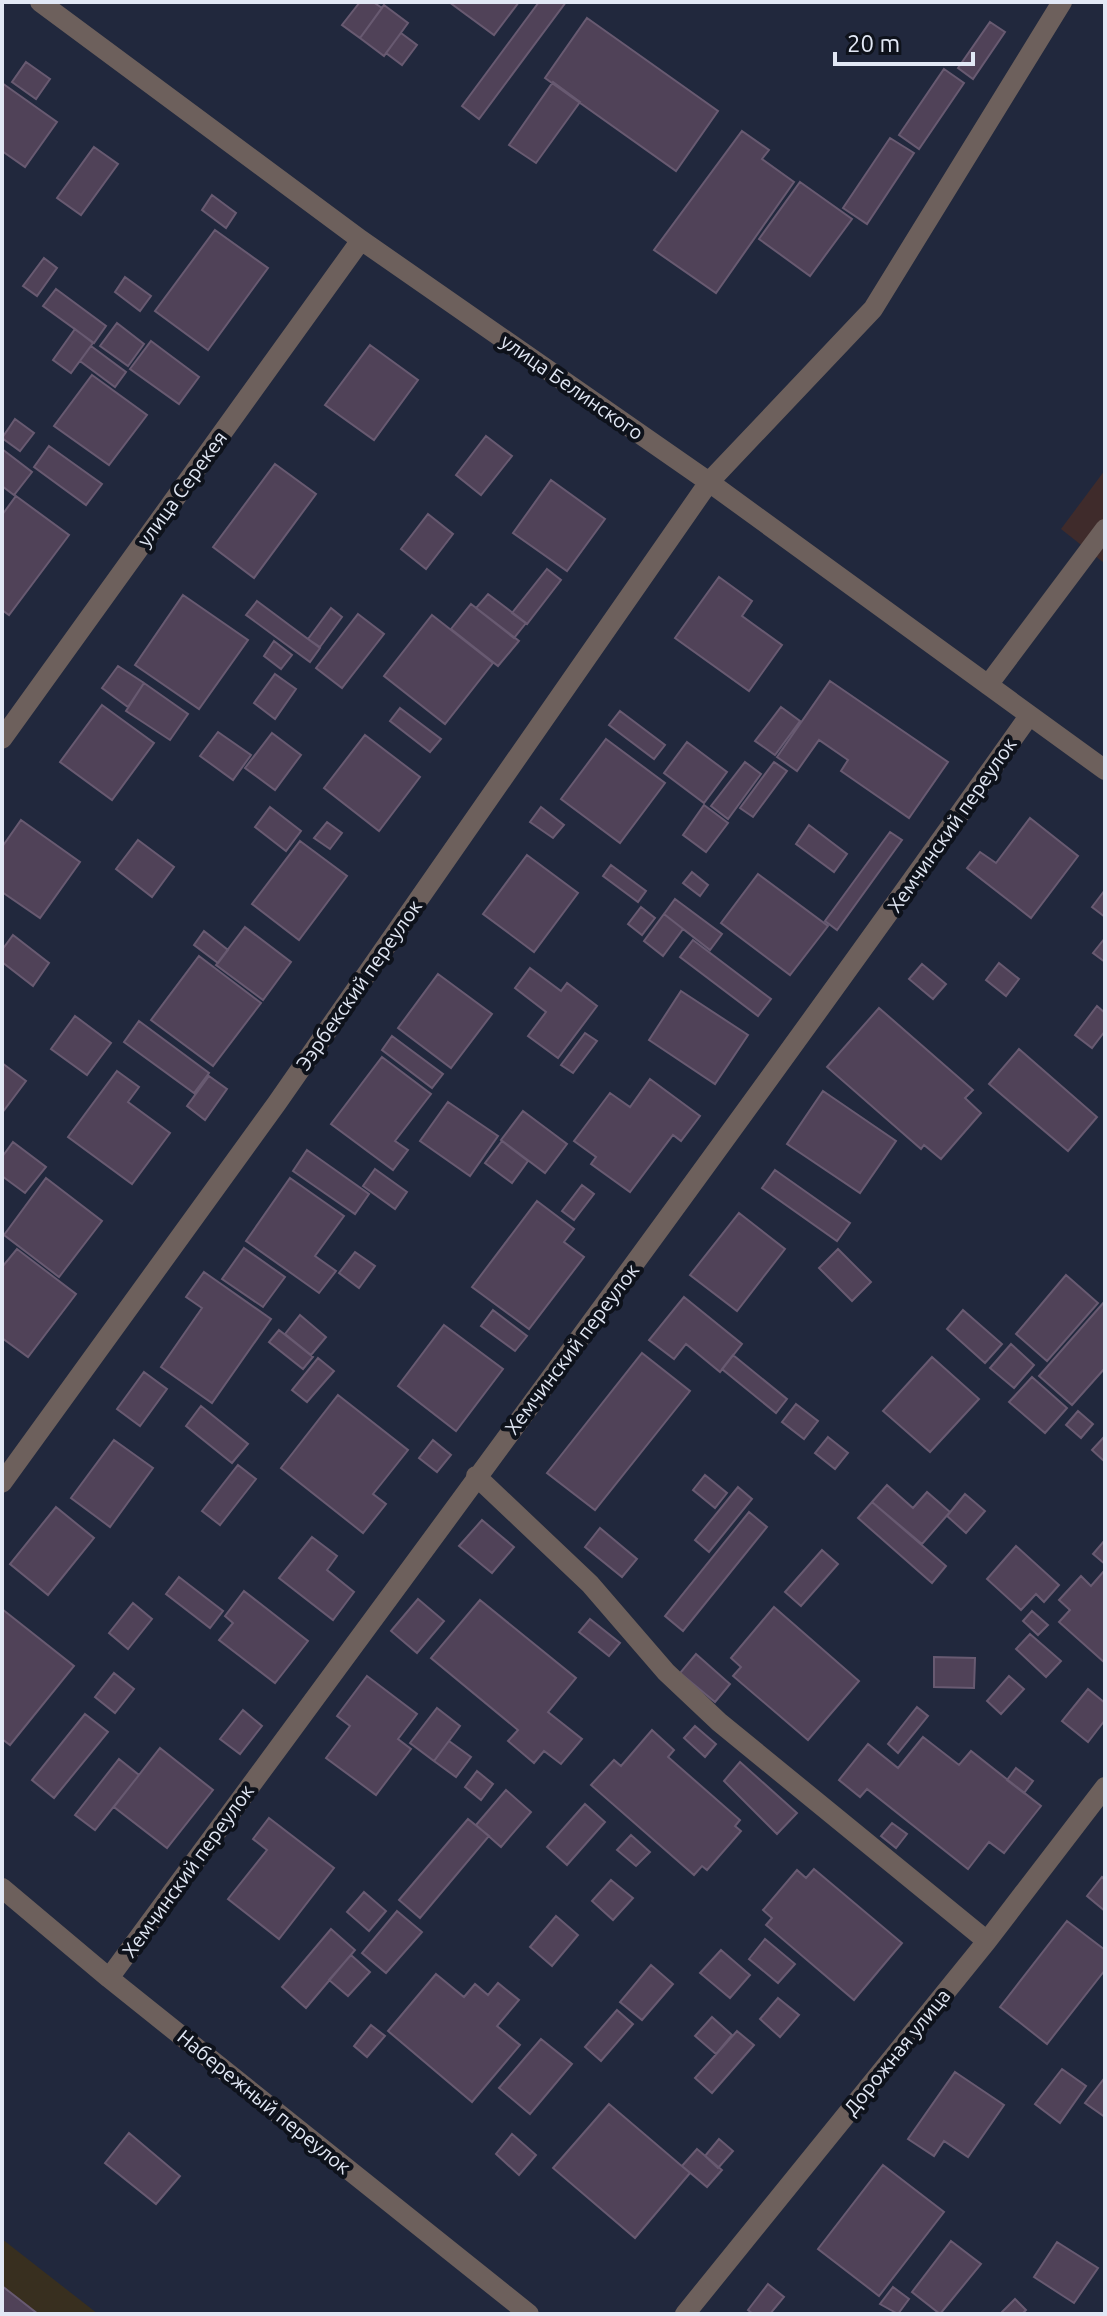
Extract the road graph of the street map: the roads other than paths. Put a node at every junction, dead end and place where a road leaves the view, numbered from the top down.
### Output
1 (40, 2) edge
2 (1062, 2) edge
3 (361, 240) junction
4 (709, 482) junction
5 (1105, 529) edge
6 (988, 685) junction
7 (1029, 716) junction
8 (2, 739) edge
9 (1105, 770) edge
10 (476, 1476) junction
11 (2, 1483) edge
12 (1105, 1787) edge
13 (2, 1888) edge
14 (987, 1941) junction
15 (109, 1978) junction
16 (529, 2314) edge
17 (685, 2314) edge

1 - 3 street, улица Белинского
2 - 4 street, Ээрбекский переулок
3 - 4 street, улица Белинского
3 - 8 street, улица Серекея
4 - 6 street, улица Белинского
4 - 11 street, Ээрбекский переулок
5 - 6 street
6 - 7 street, улица Белинского
7 - 9 street, улица Белинского
7 - 10 street, Хемчинский переулок
10 - 14 street
10 - 15 street, Хемчинский переулок
12 - 14 street, Дорожная улица
13 - 15 street, Набережный переулок
14 - 17 street, Дорожная улица
15 - 16 street, Набережный переулок

